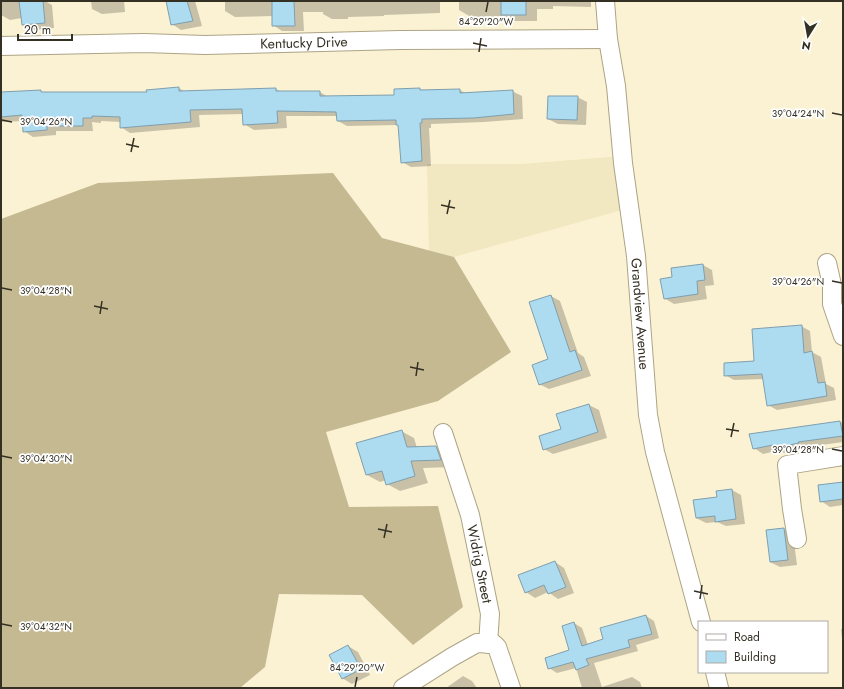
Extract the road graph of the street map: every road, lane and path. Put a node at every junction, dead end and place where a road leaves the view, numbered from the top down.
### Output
1 (605, 1) edge
2 (608, 39) junction
3 (1, 46) edge
4 (827, 263) dead end
5 (843, 336) edge
6 (444, 433) dead end
7 (843, 456) edge
8 (797, 539) dead end
9 (701, 621) edge
10 (488, 644) junction
11 (714, 673) edge
12 (403, 688) edge
13 (511, 688) edge
14 (719, 688) edge

1 - 2 street, Grandview Avenue
2 - 3 street, Kentucky Drive
2 - 9 street, Grandview Avenue
4 - 5 street
6 - 10 street, Widrig Street
7 - 8 street
10 - 12 street
10 - 13 street
11 - 14 street

